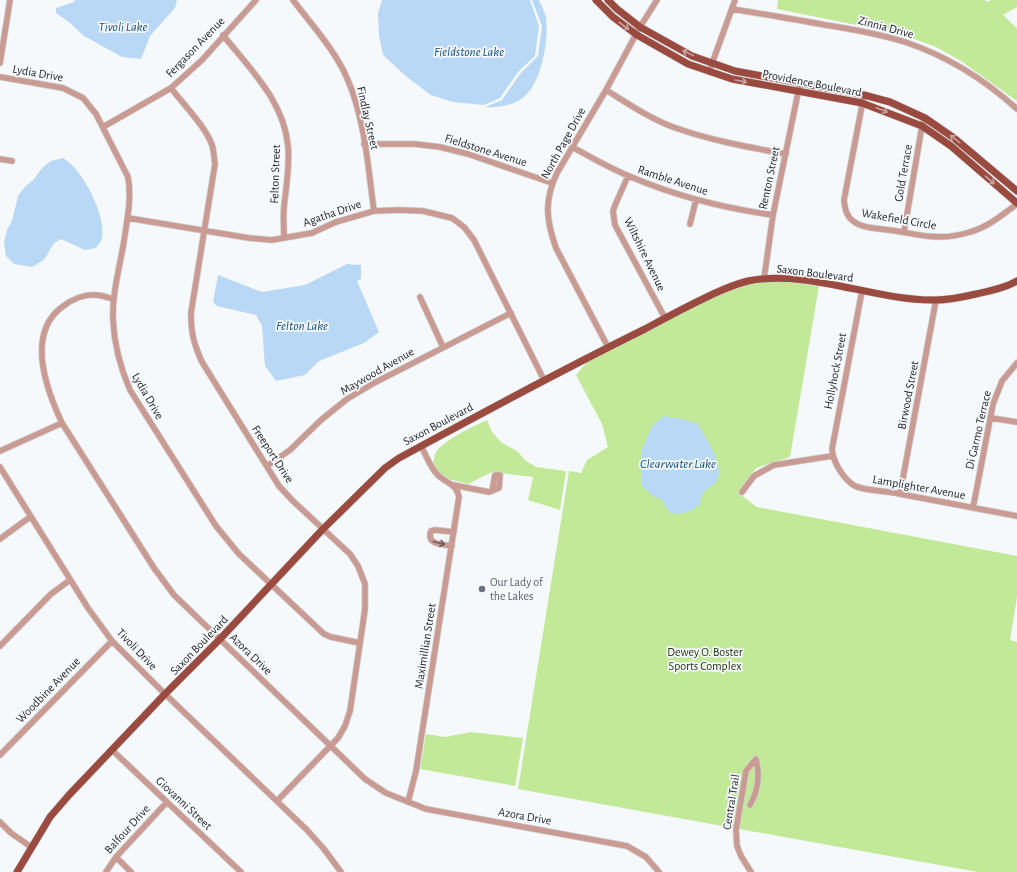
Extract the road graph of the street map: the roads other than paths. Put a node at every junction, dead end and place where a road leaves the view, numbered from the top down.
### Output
1 (10, 0) edge
2 (256, 0) edge
3 (293, 0) edge
4 (596, 0) edge
5 (608, 0) edge
6 (658, 0) edge
7 (735, 0) edge
8 (732, 9) junction
9 (640, 27) junction
10 (224, 35) junction
11 (637, 35) junction
12 (0, 63) edge
13 (713, 63) junction
14 (709, 72) junction
15 (0, 77) edge
16 (799, 87) junction
17 (171, 88) junction
18 (606, 90) junction
19 (864, 95) junction
20 (862, 103) junction
21 (1017, 109) edge
22 (926, 118) junction
23 (922, 126) junction
24 (103, 127) junction
25 (364, 144) junction
26 (572, 147) junction
27 (786, 154) junction
28 (0, 159) edge
29 (12, 161) dead end
30 (628, 176) junction
31 (552, 183) junction
32 (1017, 192) edge
33 (696, 200) junction
34 (1017, 204) edge
35 (374, 210) junction
36 (773, 215) junction
37 (128, 218) junction
38 (690, 224) dead end
39 (203, 230) junction
40 (904, 232) junction
41 (284, 238) junction
42 (764, 279) junction
43 (1016, 284) edge
44 (862, 291) junction
45 (420, 297) dead end
46 (114, 299) junction
47 (936, 300) junction
48 (511, 313) junction
49 (665, 318) junction
50 (444, 347) junction
51 (608, 347) junction
52 (1017, 363) edge
53 (544, 380) junction
54 (990, 418) junction
55 (1017, 422) edge
56 (62, 423) junction
57 (421, 446) junction
58 (0, 451) edge
59 (832, 456) junction
60 (267, 466) junction
61 (0, 467) edge
62 (453, 485) junction
63 (492, 491) dead end
64 (742, 492) dead end
65 (900, 494) junction
66 (973, 508) junction
67 (1017, 516) edge
68 (30, 517) junction
69 (323, 529) junction
70 (454, 532) junction
71 (0, 539) edge
72 (452, 546) junction
73 (70, 580) junction
74 (271, 584) junction
75 (220, 639) junction
76 (112, 641) junction
77 (360, 643) junction
78 (0, 646) edge
79 (165, 694) junction
80 (330, 745) junction
81 (112, 750) junction
82 (0, 755) edge
83 (277, 801) junction
84 (167, 802) junction
85 (408, 802) junction
86 (750, 805) dead end
87 (0, 822) edge
88 (31, 847) junction
89 (116, 857) junction
90 (18, 872) edge
91 (106, 872) edge
92 (131, 872) edge
93 (241, 872) edge
94 (341, 872) edge
95 (659, 872) edge
96 (751, 872) edge

1 - 12 street
2 - 10 street, Fergason Avenue
3 - 25 street, Findlay Street
4 -> 11 main road, Providence Boulevard
5 - 9 main road, Providence Boulevard
6 - 9 street, North Page Drive
7 - 8 street
8 - 13 street
8 - 21 street, Zinnia Drive
9 - 11 street, North Page Drive
13 -> 9 main road, Providence Boulevard
10 - 17 street, Fergason Avenue
10 - 41 street, Felton Street
11 - 14 main road, Providence Boulevard
11 - 18 street, North Page Drive
13 - 14 street
13 - 16 main road, Providence Boulevard
14 -> 16 main road, Providence Boulevard
15 - 24 street, Lydia Drive
16 - 19 main road, Providence Boulevard
16 - 20 main road, Providence Boulevard
16 - 27 street, Renton Street
17 - 24 street, Fergason Avenue
17 - 39 street, Freeport Drive
18 - 26 street, North Page Drive
18 - 27 street
19 - 20 street, Wakefield Circle
19 - 22 main road, Providence Boulevard
20 -> 23 main road, Providence Boulevard
20 - 40 street, Wakefield Circle
22 - 23 street, Gold Terrace
32 -> 22 main road, Providence Boulevard
23 -> 34 main road, Providence Boulevard
23 - 40 street, Gold Terrace
24 - 37 street, Lydia Drive
25 - 31 street, Fieldstone Avenue
25 - 35 street, Findlay Street
26 - 30 street, Ramble Avenue
26 - 31 street, North Page Drive
27 - 36 street, Renton Street
28 - 29 street
30 - 33 street, Ramble Avenue
30 - 49 street, Wiltshire Avenue
31 - 51 street, North Page Drive
33 - 36 street, Ramble Avenue
33 - 38 street
34 - 40 street, Wakefield Circle
35 - 41 street, Agatha Drive
35 - 48 street, Agatha Drive
36 - 42 street, Renton Street
37 - 39 street, Agatha Drive
37 - 46 street, Lydia Drive
39 - 41 street, Agatha Drive
39 - 60 street, Freeport Drive
42 - 44 main road, Saxon Boulevard
42 - 49 main road, Saxon Boulevard
43 - 47 main road, Saxon Boulevard
44 - 47 main road, Saxon Boulevard
44 - 59 street, Hollyhock Street
45 - 50 street
46 - 56 street, Azora Drive
46 - 74 street, Lydia Drive
47 - 65 street, Birwood Street
48 - 50 street, Maywood Avenue
48 - 53 street, Agatha Drive
49 - 51 main road, Saxon Boulevard
50 - 60 street, Maywood Avenue
51 - 53 main road, Saxon Boulevard
52 - 54 street, Di Garmo Terrace
53 - 57 main road, Saxon Boulevard
54 - 55 street
54 - 66 street, Di Garmo Terrace
56 - 58 street
56 - 75 street, Azora Drive
57 - 62 street
57 - 69 main road, Saxon Boulevard
59 - 64 street
59 - 65 street, Lamplighter Avenue
60 - 69 street, Freeport Drive
61 - 68 street, Tivoli Drive
62 - 63 street
62 - 70 street, Maximillian Street
65 - 66 street, Lamplighter Avenue
66 - 67 street, Lamplighter Avenue
68 - 71 street
68 - 73 street, Tivoli Drive
69 - 74 main road, Saxon Boulevard
69 - 77 street, Freeport Drive
70 - 72 street, Maximillian Street
70 -> 72 street
72 - 85 street, Maximillian Street
73 - 76 street, Tivoli Drive
73 - 78 street
74 - 75 main road, Saxon Boulevard
74 - 77 street, Lydia Drive
75 - 79 main road, Saxon Boulevard
75 - 80 street, Azora Drive
76 - 79 street, Tivoli Drive
76 - 82 street, Woodbine Avenue
77 - 80 street, Freeport Drive
79 - 81 main road, Saxon Boulevard
79 - 83 street, Tivoli Drive
80 - 83 street, Freeport Drive
80 - 85 street, Azora Drive
81 - 84 street, Giovanni Street
81 - 88 main road, Saxon Boulevard
83 - 94 street, Tivoli Drive
84 - 89 street, Balfour Drive
84 - 93 street, Giovanni Street
85 - 95 street, Azora Drive
86 - 96 street, Central Trail
87 - 88 street
88 - 90 main road, Saxon Boulevard
89 - 91 street, Balfour Drive
89 - 92 street

